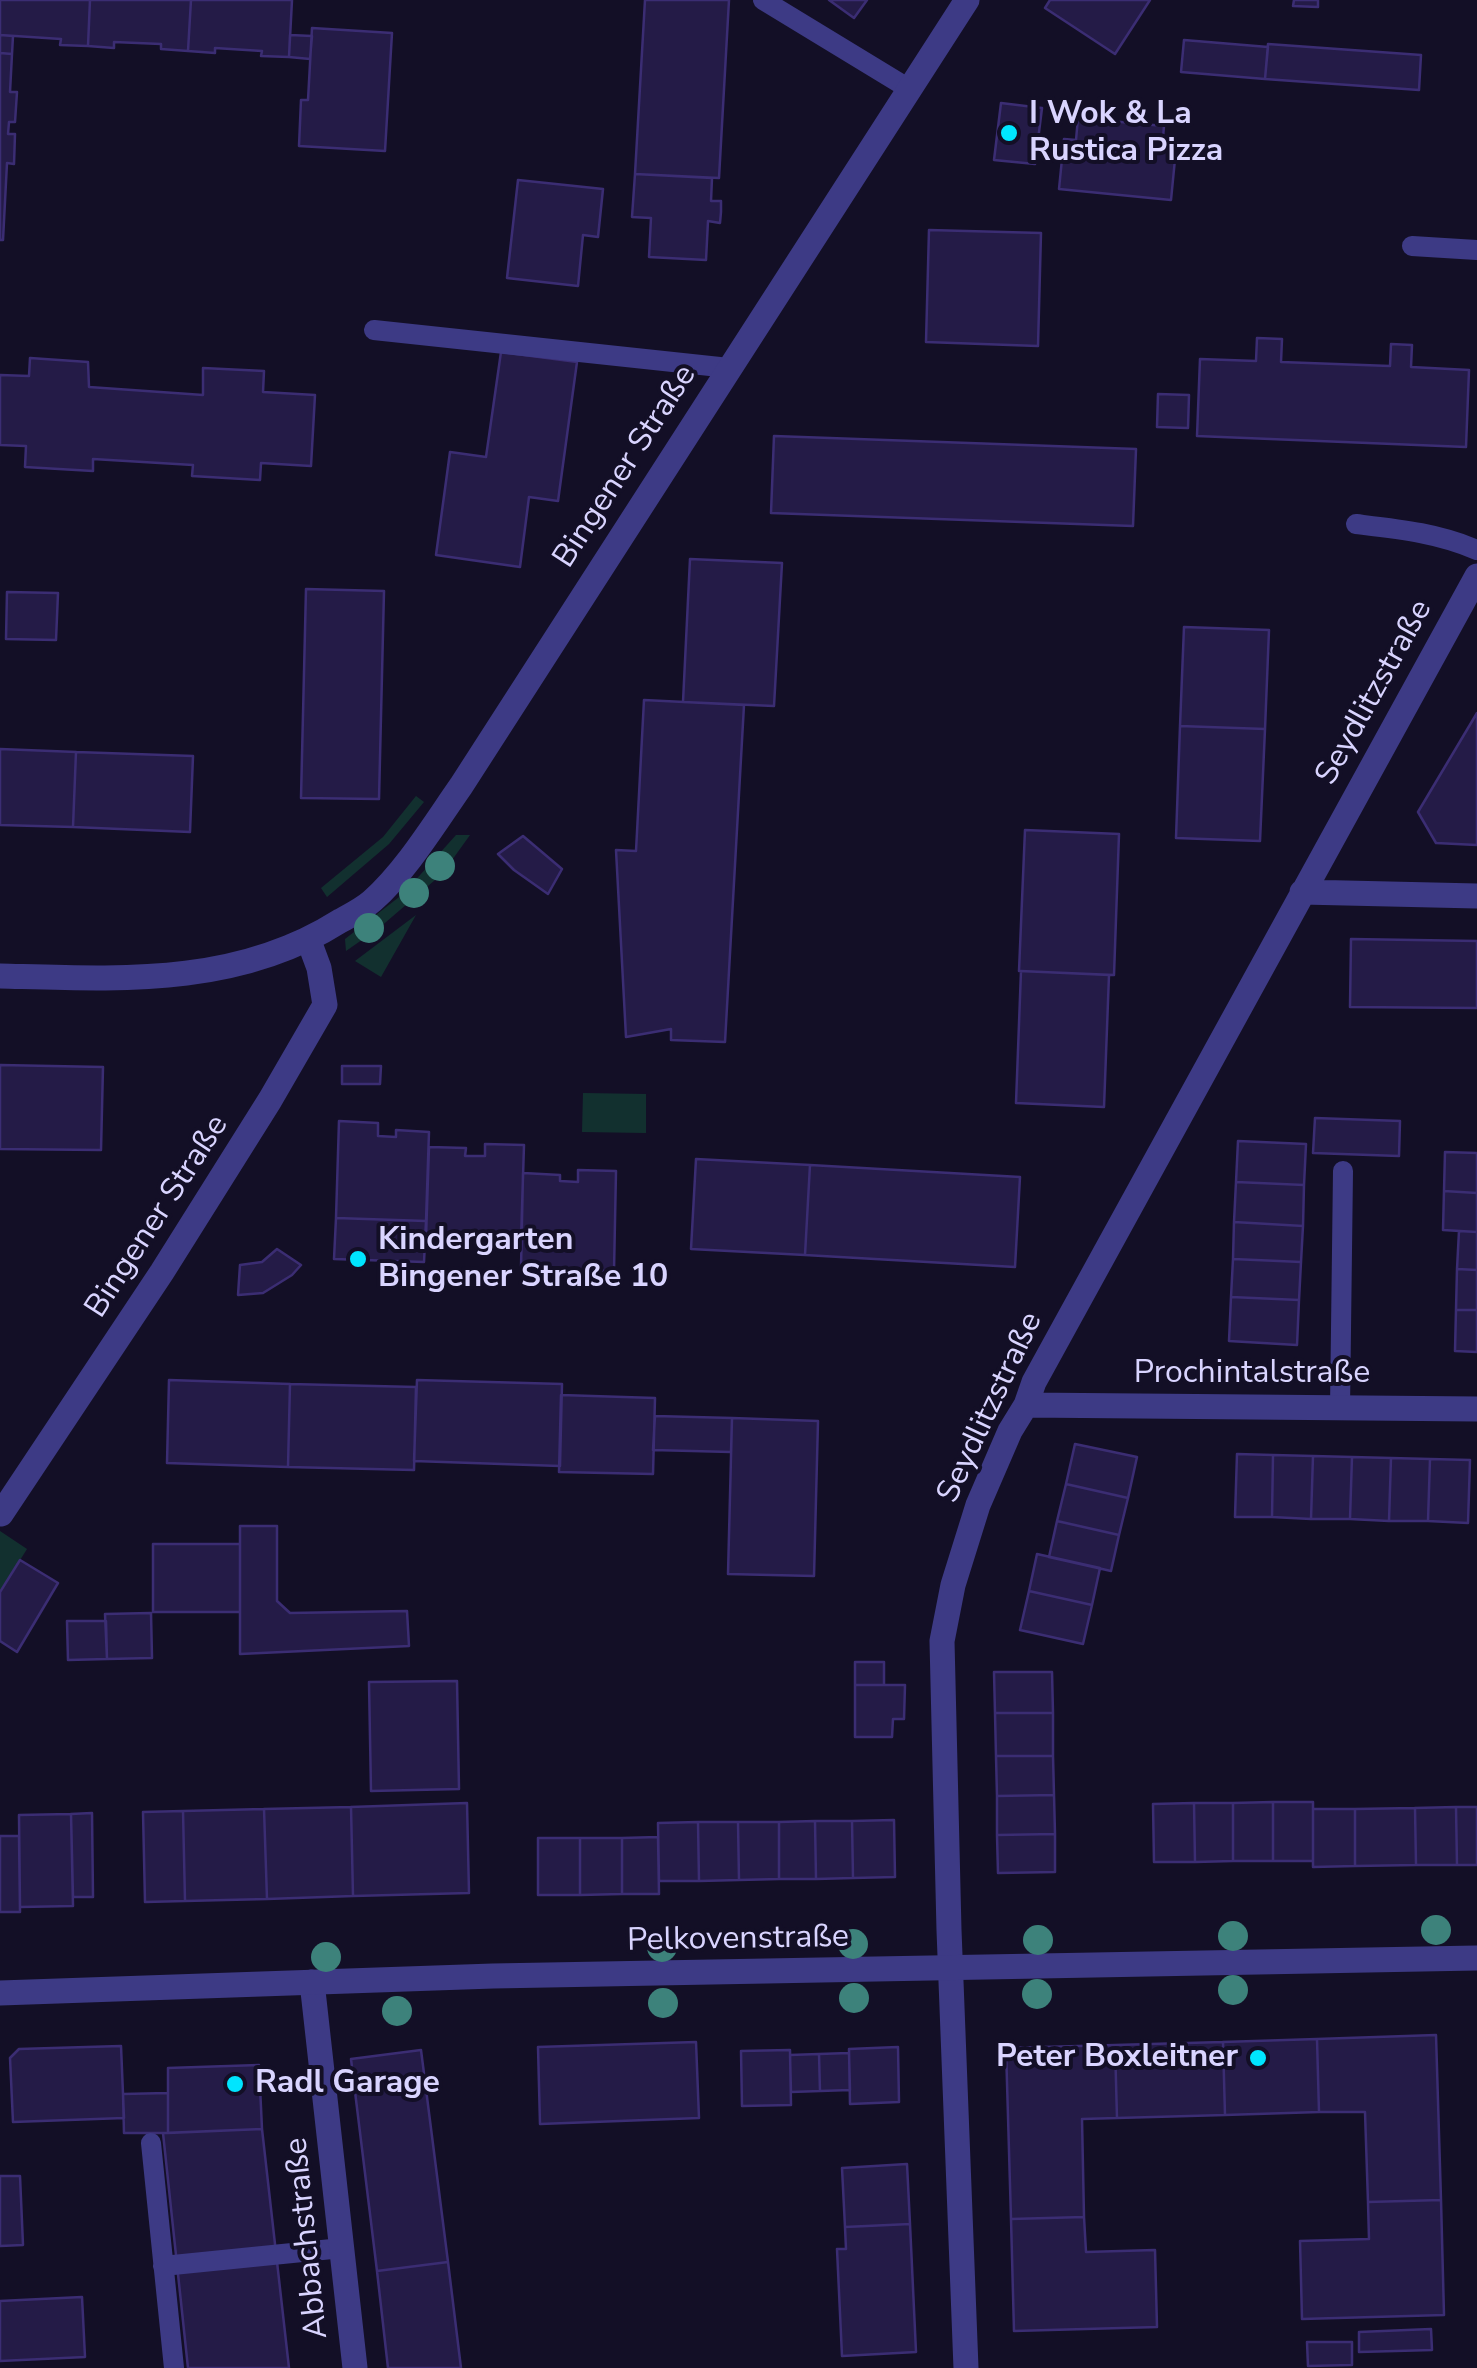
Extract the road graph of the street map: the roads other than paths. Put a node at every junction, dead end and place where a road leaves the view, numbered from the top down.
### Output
1 (762, 0) edge
2 (967, 0) edge
3 (911, 90) junction
4 (1412, 246) dead end
5 (1477, 250) edge
6 (374, 330) dead end
7 (729, 368) junction
8 (1356, 524) dead end
9 (1477, 550) edge
10 (1477, 576) edge
11 (1302, 892) junction
12 (1477, 896) edge
13 (309, 941) junction
14 (0, 976) edge
15 (1343, 1170) dead end
16 (1026, 1405) junction
17 (1340, 1408) junction
18 (1477, 1409) edge
19 (1, 1514) edge
20 (1477, 1958) edge
21 (950, 1969) junction
22 (312, 1982) junction
23 (0, 1993) edge
24 (151, 2143) dead end
25 (342, 2248) junction
26 (163, 2266) junction
27 (174, 2368) edge
28 (355, 2368) edge
29 (966, 2368) edge

1 - 3 lane
2 - 3 street, Bingener Straße
3 - 7 street, Bingener Straße
4 - 5 lane
6 - 7 lane
7 - 13 street, Bingener Straße
8 - 9 lane
10 - 11 street, Seydlitzstraße
11 - 12 street
11 - 16 street, Seydlitzstraße
13 - 14 street, Bingener Straße
13 - 19 street, Bingener Straße
15 - 17 lane
16 - 17 street, Prochintalstraße
16 - 21 street, Seydlitzstraße
17 - 18 street, Prochintalstraße
20 - 21 street, Pelkovenstraße
21 - 22 street, Pelkovenstraße
21 - 29 street, Seydlitzstraße
22 - 23 street, Pelkovenstraße
22 - 25 street, Abbachstraße
24 - 26 lane
25 - 26 lane
25 - 28 street, Abbachstraße
26 - 27 lane

